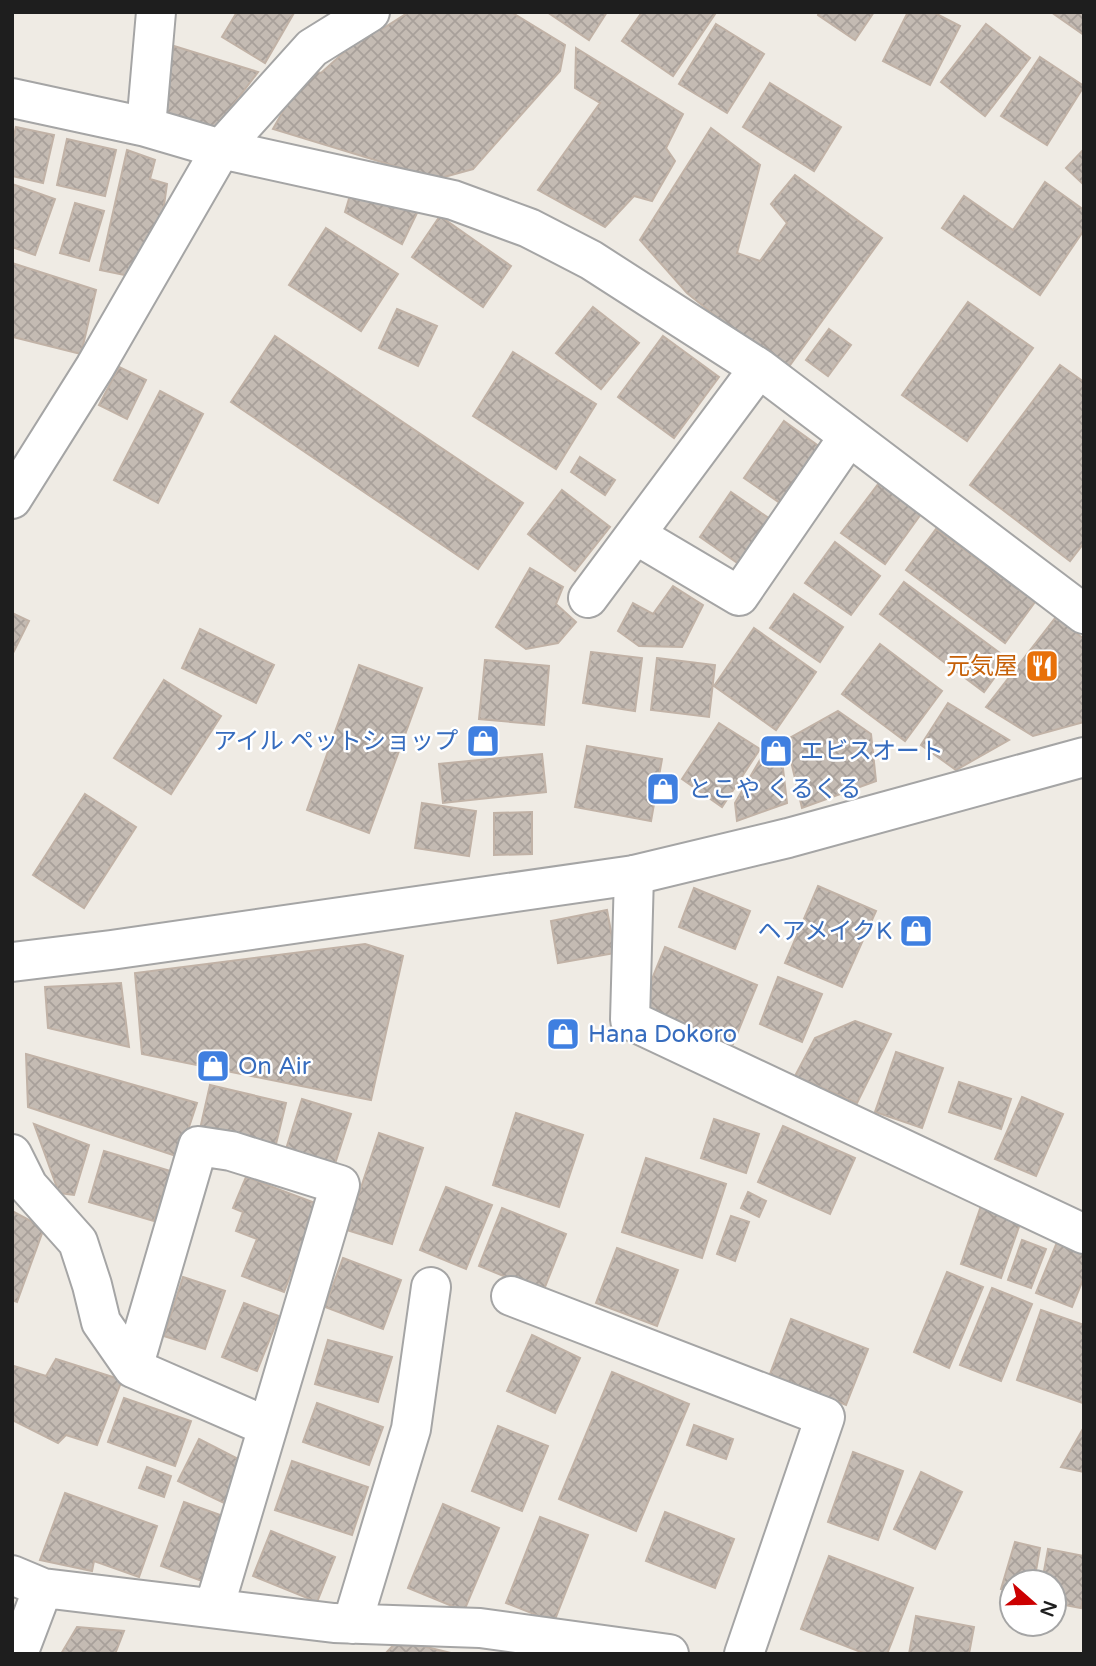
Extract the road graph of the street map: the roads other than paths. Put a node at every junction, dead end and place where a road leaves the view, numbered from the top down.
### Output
1 (156, 12) edge
2 (370, 12) edge
3 (12, 98) edge
4 (146, 127) junction
5 (221, 149) junction
6 (758, 368) junction
7 (849, 436) junction
8 (12, 499) edge
9 (636, 535) junction
10 (588, 598) dead end
11 (1084, 614) edge
12 (1084, 757) edge
13 (634, 875) junction
14 (12, 962) edge
15 (12, 1154) edge
16 (1084, 1234) edge
17 (431, 1287) dead end
18 (511, 1296) dead end
19 (133, 1368) junction
20 (268, 1427) junction
21 (28, 1581) edge
22 (214, 1608) junction
23 (342, 1634) edge
24 (18, 1654) edge
25 (669, 1654) edge
26 (744, 1654) edge

1 - 4 street
2 - 5 street
3 - 4 street
4 - 5 street
5 - 6 street
5 - 8 street
6 - 7 street
6 - 9 street
7 - 9 street
7 - 11 street
9 - 10 street
12 - 13 street
13 - 14 street
13 - 16 street
15 - 19 street
17 - 23 street
18 - 26 street
19 - 20 street
19 - 20 street
20 - 22 street
21 - 22 street
21 - 24 street
22 - 23 street
23 - 25 street

